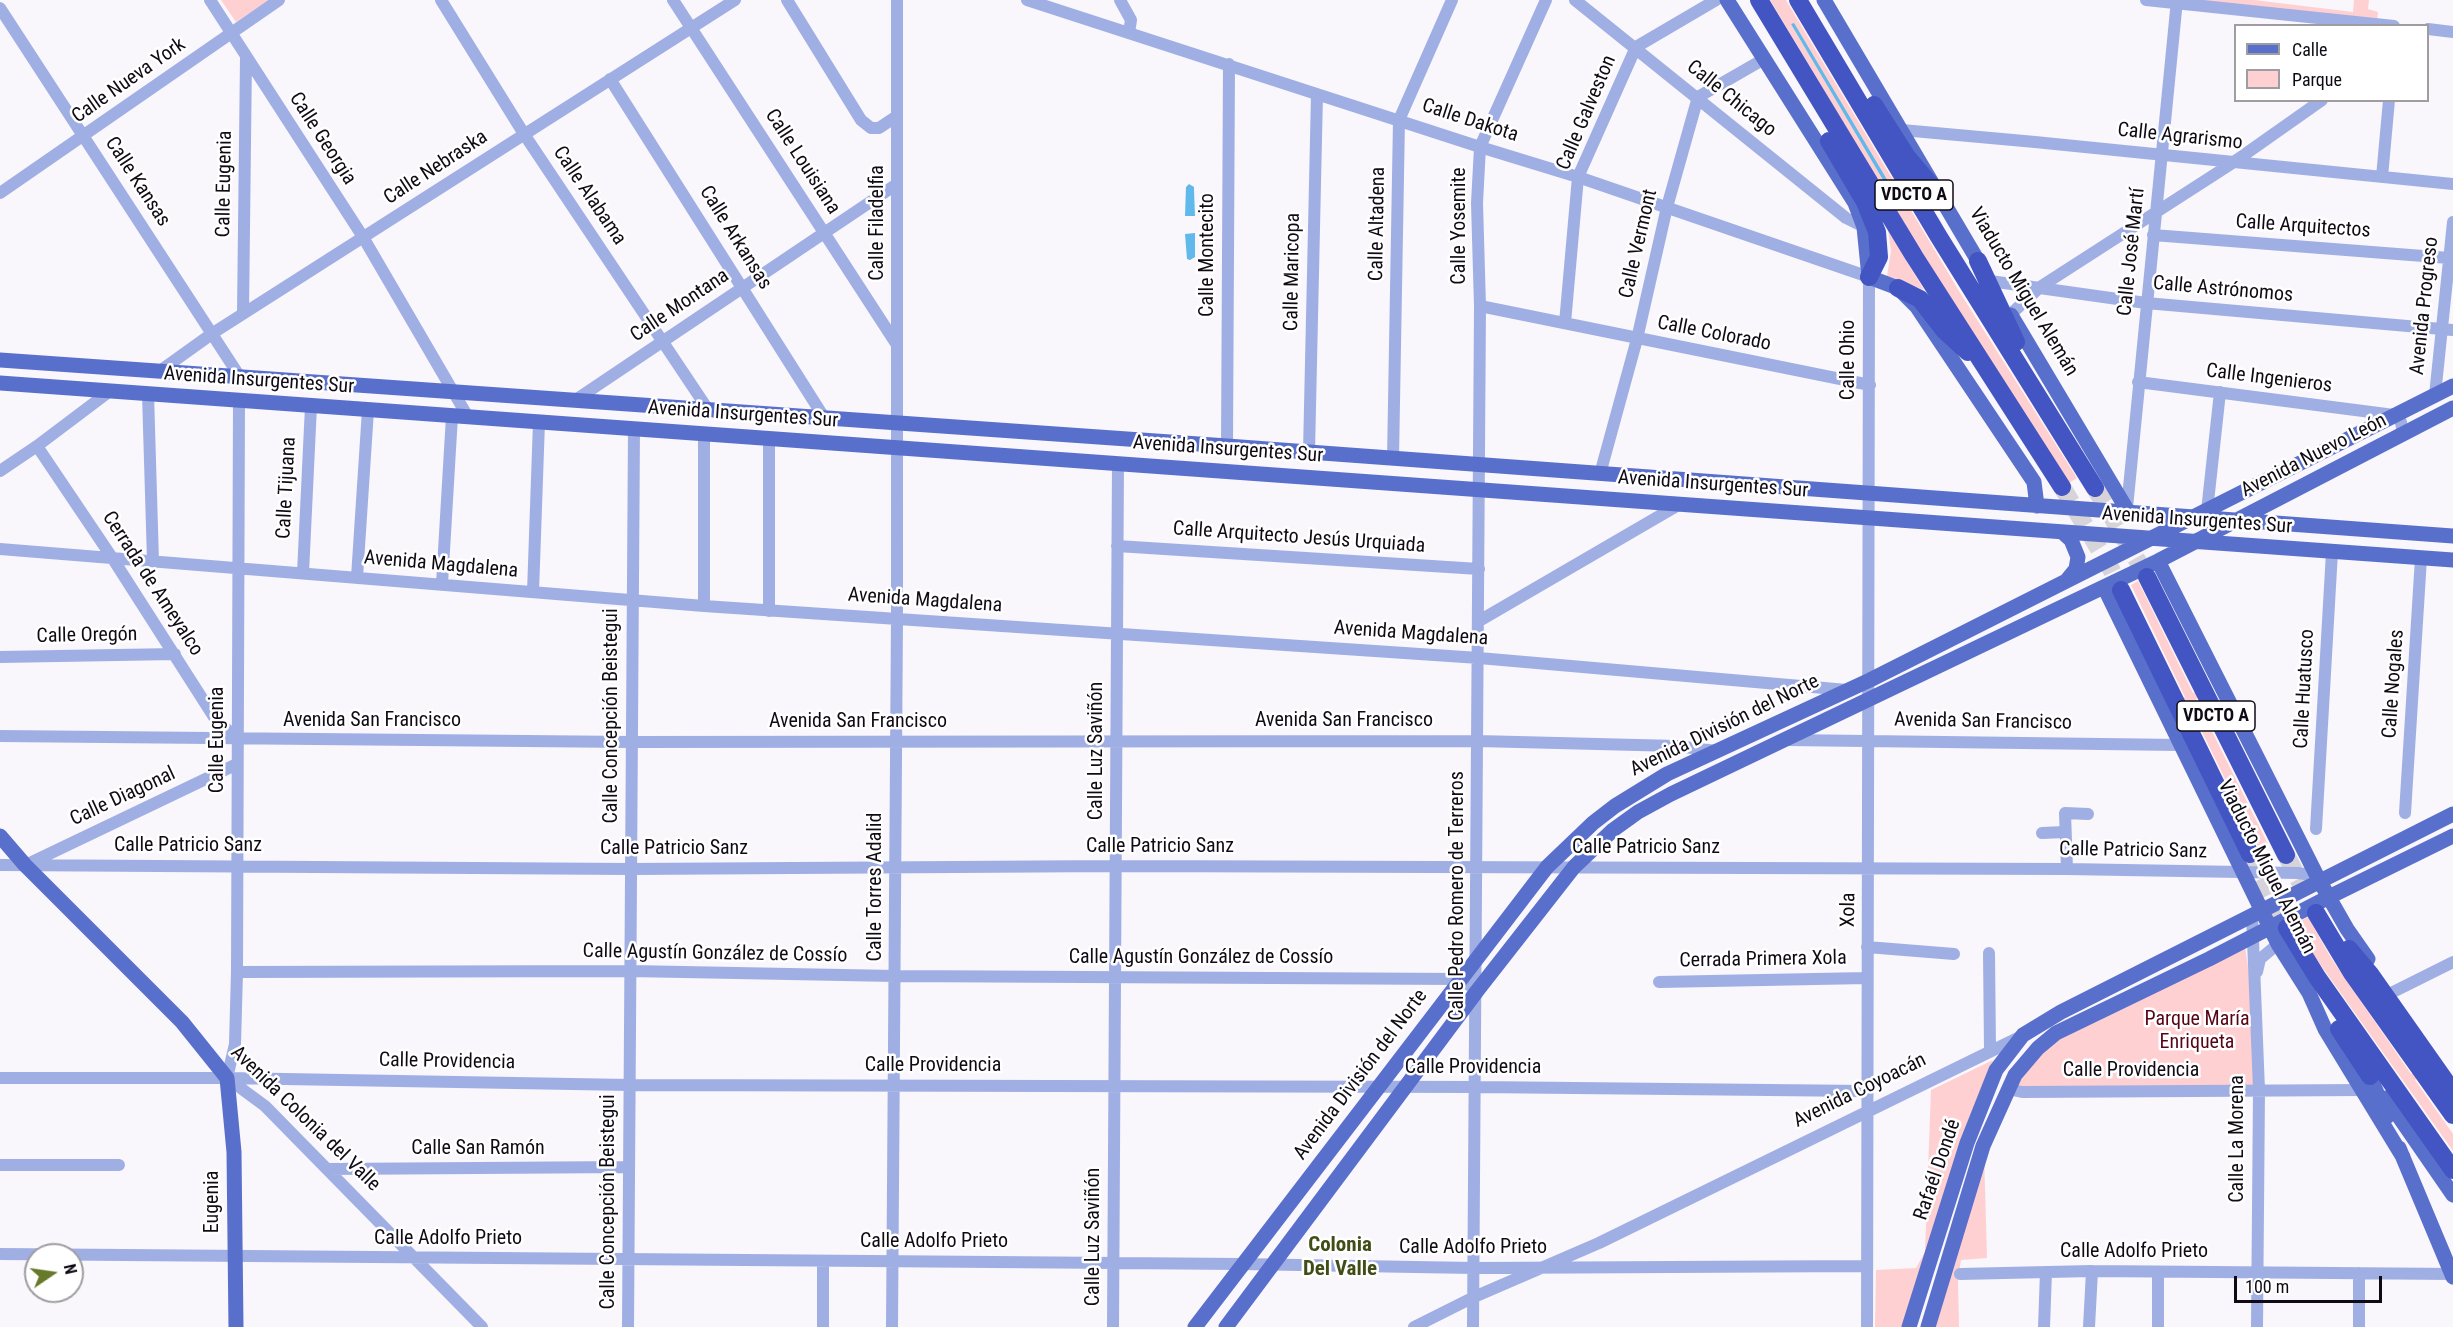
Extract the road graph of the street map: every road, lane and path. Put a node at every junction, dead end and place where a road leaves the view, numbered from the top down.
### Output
1 (210, 0) edge
2 (279, 0) edge
3 (441, 0) edge
4 (673, 0) edge
5 (735, 0) edge
6 (787, 0) edge
7 (1027, 0) edge
8 (1120, 0) edge
9 (1452, 0) edge
10 (1546, 0) edge
11 (1575, 0) edge
12 (1716, 0) edge
13 (1727, 0) edge
14 (1749, 0) edge
15 (1759, 0) edge
16 (1798, 0) edge
17 (1807, 0) edge
18 (1824, 0) edge
19 (2146, 0) edge
20 (897, 1) edge
21 (2177, 2) edge
22 (0, 8) edge
23 (2376, 24) edge
24 (1774, 27) junction
25 (691, 28) junction
26 (2429, 29) edge
27 (2453, 32) edge
28 (232, 33) junction
29 (1129, 33) junction
30 (1636, 47) junction
31 (246, 55) junction
32 (1764, 59) junction
33 (1229, 64) junction
34 (610, 80) junction
35 (1808, 84) junction
36 (1317, 94) junction
37 (1698, 98) junction
38 (2319, 102) edge
39 (2389, 102) edge
40 (897, 116) junction
41 (1400, 120) junction
42 (1902, 130) junction
43 (524, 134) junction
44 (84, 136) junction
45 (1480, 147) junction
46 (2161, 154) junction
47 (2234, 162) junction
48 (1578, 177) junction
49 (2382, 177) junction
50 (897, 184) junction
51 (2453, 184) edge
52 (1935, 191) junction
53 (0, 194) edge
54 (1667, 207) junction
55 (2156, 211) junction
56 (2453, 222) edge
57 (1864, 227) junction
58 (824, 233) junction
59 (2153, 235) junction
60 (363, 237) junction
61 (2450, 258) junction
62 (1978, 261) junction
63 (1869, 277) junction
64 (1990, 281) junction
65 (743, 287) junction
66 (2040, 287) junction
67 (1898, 288) junction
68 (2146, 303) junction
69 (1480, 306) junction
70 (243, 314) junction
71 (2011, 314) junction
72 (1565, 323) junction
73 (2447, 329) edge
74 (213, 333) junction
75 (2453, 337) edge
76 (1637, 339) junction
77 (663, 341) junction
78 (897, 346) junction
79 (0, 360) edge
80 (1983, 364) junction
81 (160, 371) junction
82 (240, 377) junction
83 (2138, 382) junction
84 (0, 383) edge
85 (1870, 385) junction
86 (2453, 386) edge
87 (2033, 389) junction
88 (110, 391) junction
89 (2220, 392) junction
90 (454, 393) junction
91 (148, 394) junction
92 (2435, 395) junction
93 (239, 401) junction
94 (574, 402) junction
95 (310, 406) junction
96 (2453, 408) edge
97 (368, 410) junction
98 (709, 411) junction
99 (2394, 415) junction
100 (460, 417) junction
101 (825, 419) junction
102 (539, 422) junction
103 (897, 424) junction
104 (634, 429) junction
105 (704, 433) junction
106 (2403, 434) junction
107 (769, 438) junction
108 (1227, 446) junction
109 (37, 447) junction
110 (897, 447) junction
111 (1309, 452) junction
112 (1394, 459) junction
113 (1118, 463) junction
114 (1479, 465) junction
115 (0, 471) edge
116 (1600, 474) junction
117 (2062, 487) tunnel mouth
118 (2095, 488) tunnel mouth
119 (1479, 489) junction
120 (1870, 493) junction
121 (1680, 504) junction
122 (2037, 506) junction
123 (2128, 511) junction
124 (2202, 514) junction
125 (1869, 517) junction
126 (2236, 519) junction
127 (2062, 532) junction
128 (2453, 536) edge
129 (2151, 539) junction
130 (2195, 541) junction
131 (1117, 546) junction
132 (0, 549) edge
133 (2332, 552) junction
134 (2421, 558) junction
135 (113, 559) junction
136 (2453, 560) edge
137 (153, 561) junction
138 (2158, 561) junction
139 (237, 568) junction
140 (1479, 569) junction
141 (303, 573) junction
142 (357, 577) junction
143 (2147, 577) tunnel mouth
144 (2064, 582) junction
145 (442, 584) junction
146 (2112, 588) junction
147 (533, 592) junction
148 (633, 600) junction
149 (704, 606) junction
150 (770, 611) junction
151 (897, 618) junction
152 (1479, 621) junction
153 (1117, 633) junction
154 (175, 654) junction
155 (0, 657) edge
156 (1479, 658) junction
157 (1870, 680) junction
158 (1849, 690) junction
159 (1869, 699) junction
160 (0, 736) edge
161 (238, 740) junction
162 (1116, 740) junction
163 (1786, 740) junction
164 (1869, 740) junction
165 (1478, 741) junction
166 (631, 742) junction
167 (896, 742) junction
168 (2180, 745) junction
169 (1716, 751) junction
170 (237, 764) junction
171 (2405, 813) dead end
172 (2088, 814) dead end
173 (2453, 814) edge
174 (2316, 829) dead end
175 (2042, 832) dead end
176 (2065, 832) junction
177 (0, 836) edge
178 (2453, 836) edge
179 (2286, 855) tunnel mouth
180 (0, 865) edge
181 (25, 865) junction
182 (237, 866) junction
183 (1116, 866) junction
184 (1477, 866) junction
185 (2247, 866) junction
186 (1547, 867) junction
187 (1574, 867) junction
188 (896, 868) junction
189 (1869, 868) junction
190 (631, 869) junction
191 (2067, 869) junction
192 (2312, 879) junction
193 (2322, 909) junction
194 (2260, 910) junction
195 (2278, 927) junction
196 (2253, 937) junction
197 (2278, 944) junction
198 (1868, 947) junction
199 (1989, 953) dead end
200 (1954, 954) dead end
201 (1476, 957) junction
202 (2453, 962) edge
203 (630, 971) junction
204 (237, 972) junction
205 (895, 976) junction
206 (1116, 977) junction
207 (2317, 977) junction
208 (1867, 978) junction
209 (1461, 979) junction
210 (1659, 982) dead end
211 (2255, 985) junction
212 (1477, 991) junction
213 (2393, 992) junction
214 (2023, 1035) junction
215 (1990, 1050) junction
216 (0, 1078) edge
217 (227, 1078) junction
218 (2453, 1079) edge
219 (2366, 1083) junction
220 (894, 1084) junction
221 (629, 1085) junction
222 (1115, 1087) junction
223 (1379, 1087) junction
224 (1406, 1087) junction
225 (1477, 1087) junction
226 (2008, 1089) junction
227 (2259, 1090) junction
228 (1866, 1091) junction
229 (2453, 1092) edge
230 (1866, 1111) junction
231 (2453, 1115) edge
232 (0, 1165) edge
233 (119, 1165) dead end
234 (629, 1167) junction
235 (327, 1170) junction
236 (2453, 1170) edge
237 (2453, 1195) edge
238 (1599, 1244) junction
239 (0, 1254) edge
240 (235, 1256) junction
241 (415, 1258) junction
242 (628, 1259) junction
243 (823, 1261) junction
244 (892, 1262) junction
245 (1113, 1263) junction
246 (1241, 1264) junction
247 (1274, 1266) junction
248 (1867, 1266) junction
249 (1539, 1267) junction
250 (1474, 1268) junction
251 (1605, 1268) junction
252 (2092, 1271) junction
253 (2046, 1272) junction
254 (2158, 1272) junction
255 (2258, 1272) junction
256 (2359, 1273) junction
257 (1960, 1274) dead end
258 (2452, 1275) edge
259 (1473, 1297) junction
260 (236, 1327) edge
261 (482, 1327) edge
262 (628, 1327) edge
263 (823, 1327) edge
264 (892, 1327) edge
265 (1113, 1327) edge
266 (1195, 1327) edge
267 (1226, 1327) edge
268 (1414, 1327) edge
269 (1473, 1327) edge
270 (1867, 1327) edge
271 (1909, 1327) edge
272 (1928, 1327) edge
273 (2044, 1327) edge
274 (2090, 1327) edge
275 (2158, 1327) edge
276 (2257, 1327) edge
277 (2359, 1327) edge

1 - 28 street, Calle Georgia
2 - 28 street, Calle Nueva York
3 - 43 street, Calle Alabama
4 - 25 street, Calle Louisiana
5 - 25 street, Calle Nebraska
6 - 40 street
7 - 29 street, Calle Dakota
8 - 29 street
9 - 41 street, Calle Altadena
10 - 45 street, Calle Yosemite
11 - 30 street, Calle Chicago
12 - 30 street, Calle Galveston
13 - 32 main road
14 - 24 highway
15 - 24 highway, VDCTO A
16 - 87 highway, Viaducto Miguel Alemán / VDCTO A
17 - 52 highway
18 - 42 main road, Viaducto Miguel Alemán
19 - 21 street
20 - 40 street, Calle Filadelfia
21 - 23 street
21 - 46 street, Calle José Martí
22 - 44 street, Calle Kansas
24 - 35 highway, VDCTO A
25 - 34 street, Calle Nebraska
25 - 58 street, Calle Louisiana
26 - 27 street
28 - 31 street, Calle Georgia
28 - 44 street, Calle Nueva York
29 - 33 street, Calle Dakota
30 - 37 street, Calle Chicago
30 - 48 street, Calle Galveston
31 - 60 street, Calle Georgia
31 - 70 street, Calle Eugenia
32 - 37 street
32 - 57 main road
33 - 36 street, Calle Dakota
33 - 108 street, Calle Montecito
34 - 43 street, Calle Nebraska
34 - 65 street, Calle Arkansas
35 - 63 highway
35 - 80 highway, VDCTO A
36 - 41 street, Calle Dakota
36 - 111 street, Calle Maricopa
37 - 54 street, Calle Vermont
37 - 57 street, Calle Chicago
38 - 47 street
39 - 49 street
40 - 50 street, Calle Filadelfia
41 - 45 street, Calle Dakota
41 - 112 street, Calle Altadena
42 - 46 street, Calle Agrarismo
42 - 52 main road, Viaducto Miguel Alemán
43 - 60 street, Calle Nebraska
43 - 77 street, Calle Alabama
44 - 53 street, Calle Nueva York
44 - 74 street, Calle Kansas
45 - 48 street, Calle Dakota
45 - 69 street, Calle Yosemite
46 - 47 street, Calle Agrarismo
46 - 55 street, Calle José Martí
47 - 49 street, Calle Agrarismo
47 - 55 street
48 - 54 street, Calle Dakota
48 - 72 street, Calle Galveston
49 - 51 street, Calle Agrarismo
50 - 58 street, Calle Montana
50 - 78 street, Calle Filadelfia
52 - 62 main road, Viaducto Miguel Alemán
54 - 63 street, Calle Dakota
54 - 76 street, Calle Vermont
55 - 59 street, Calle José Martí
55 - 66 street
56 - 61 street, Avenida Progreso
57 - 63 main road, Calle Ohio
58 - 65 street, Calle Montana
58 - 78 street, Calle Louisiana
59 - 61 street, Calle Arquitectos
59 - 68 street, Calle José Martí
60 - 70 street, Calle Nebraska
60 - 90 street, Calle Georgia
61 - 73 street, Avenida Progreso
62 - 64 main road, Viaducto Miguel Alemán
62 - 87 highway
63 - 67 main road, Calle Dakota
63 - 85 street, Calle Ohio
64 - 66 street, Calle Astrónomos
64 - 71 main road, Viaducto Miguel Alemán
65 - 77 street, Calle Montana
65 - 101 street, Calle Arkansas
66 - 68 street, Calle Astrónomos
66 - 71 street
67 - 80 highway
67 - 122 main road
68 - 73 street, Calle Astrónomos
68 - 83 street, Calle José Martí
69 - 72 street, Calle Colorado
69 - 114 street, Calle Yosemite
70 - 74 street, Calle Nebraska
71 - 123 main road, Viaducto Miguel Alemán
72 - 76 street, Calle Colorado
73 - 75 street
73 - 92 street, Avenida Progreso
74 - 81 street, Calle Nebraska
74 - 82 street, Calle Kansas
76 - 85 street, Calle Colorado
76 - 116 street, Calle Vermont
77 - 94 street, Calle Montana
77 - 98 street, Calle Alabama
78 - 103 street, Calle Filadelfia
79 - 81 main road, Avenida Insurgentes Sur
80 - 117 highway, VDCTO A
81 - 82 main road, Avenida Insurgentes Sur
82 - 90 main road, Avenida Insurgentes Sur
83 - 89 street, Calle Ingenieros
83 - 123 street, Calle José Martí
84 - 88 main road, Avenida Insurgentes Sur
85 - 120 street, Calle Ohio
86 - 92 main road, Avenida Nuevo León
87 - 118 highway, Viaducto Miguel Alemán / VDCTO A
88 - 91 main road, Avenida Insurgentes Sur
88 - 109 street
89 - 99 street, Calle Ingenieros
89 - 124 street
90 - 94 main road, Avenida Insurgentes Sur
90 - 100 street, Calle Georgia
91 - 93 main road, Avenida Insurgentes Sur
91 - 137 street
92 - 99 main road, Avenida Nuevo León
93 - 95 main road, Avenida Insurgentes Sur
93 - 139 street, Calle Eugenia
94 - 98 main road, Avenida Insurgentes Sur
95 - 97 main road, Avenida Insurgentes Sur
95 - 141 street, Calle Tijuana
96 - 106 main road, Avenida Nuevo León
97 - 100 main road, Avenida Insurgentes Sur
97 - 142 street
98 - 101 main road, Avenida Insurgentes Sur
99 - 106 street
99 - 124 main road, Avenida Nuevo León
100 - 102 main road, Avenida Insurgentes Sur
100 - 145 street
101 - 103 main road, Avenida Insurgentes Sur
102 - 104 main road, Avenida Insurgentes Sur
102 - 147 street
103 - 108 main road, Avenida Insurgentes Sur
103 - 110 street, Calle Filadelfia
104 - 105 main road, Avenida Insurgentes Sur
104 - 148 street, Calle Concepción Beistegui
105 - 107 main road, Avenida Insurgentes Sur
105 - 149 street
106 - 126 main road, Avenida Nuevo León
107 - 110 main road, Avenida Insurgentes Sur
107 - 150 street
108 - 111 main road, Avenida Insurgentes Sur
109 - 115 street
109 - 135 street, Cerrada de Ameyalco
110 - 113 main road, Avenida Insurgentes Sur
110 - 151 street, Calle Torres Adalid
111 - 112 main road, Avenida Insurgentes Sur
112 - 114 main road, Avenida Insurgentes Sur
113 - 119 main road, Avenida Insurgentes Sur
113 - 131 street, Calle Luz Saviñón
114 - 116 main road, Avenida Insurgentes Sur
114 - 119 street, Calle Pedro Romero de Terreros
116 - 120 main road, Avenida Insurgentes Sur
119 - 121 main road, Avenida Insurgentes Sur
119 - 140 street, Calle Pedro Romero de Terreros
120 - 122 main road, Avenida Insurgentes Sur
120 - 125 street, Xola
121 - 125 main road, Avenida Insurgentes Sur
121 - 152 street
122 - 123 main road, Avenida Insurgentes Sur
123 - 124 main road, Avenida Insurgentes Sur
124 - 126 main road, Avenida Insurgentes Sur
124 - 129 main road, Avenida División del Norte
125 - 127 main road, Avenida Insurgentes Sur
125 - 157 street, Xola
126 - 128 main road, Avenida Insurgentes Sur
126 - 130 main road, Avenida Nuevo León
127 - 129 main road, Avenida Insurgentes Sur
127 - 144 main road
129 - 130 main road, Avenida Insurgentes Sur
129 - 144 main road, Avenida División del Norte
130 - 133 main road, Avenida Insurgentes Sur
130 - 138 main road, Avenida División del Norte
131 - 140 street, Calle Arquitecto Jesús Urquiada
131 - 153 street, Calle Luz Saviñón
132 - 135 street, Avenida Magdalena
133 - 134 main road, Avenida Insurgentes Sur
133 - 174 street, Calle Huatusco
134 - 136 main road, Avenida Insurgentes Sur
134 - 171 street, Calle Nogales
135 - 137 street, Avenida Magdalena
135 - 154 street, Cerrada de Ameyalco
137 - 139 street, Avenida Magdalena
138 - 146 main road, Avenida División del Norte
138 - 192 main road, Viaducto Miguel Alemán
139 - 141 street, Avenida Magdalena
139 - 161 street, Calle Eugenia
140 - 152 street, Calle Pedro Romero de Terreros
141 - 142 street, Avenida Magdalena
142 - 145 street, Avenida Magdalena
143 - 179 highway, Viaducto Miguel Alemán / VDCTO A
144 - 157 main road, Avenida División del Norte
145 - 147 street, Avenida Magdalena
146 - 159 main road, Avenida División del Norte
146 - 168 main road, Viaducto Miguel Alemán
146 - 185 highway, Viaducto Miguel Alemán / VDCTO A
147 - 148 street, Avenida Magdalena
148 - 149 street, Avenida Magdalena
148 - 166 street, Calle Concepción Beistegui
149 - 150 street, Avenida Magdalena
150 - 151 street, Avenida Magdalena
151 - 153 street, Avenida Magdalena
151 - 167 street, Calle Torres Adalid
152 - 156 street, Calle Pedro Romero de Terreros
153 - 156 street, Avenida Magdalena
153 - 162 street, Calle Luz Saviñón
154 - 155 street, Calle Oregón
154 - 161 street, Cerrada de Ameyalco
156 - 158 street, Avenida Magdalena
156 - 165 street, Calle Pedro Romero de Terreros
157 - 158 main road, Avenida División del Norte
157 - 159 street, Xola
158 - 169 main road, Avenida División del Norte
159 - 163 main road, Avenida División del Norte
159 - 164 street, Xola
160 - 161 street, Avenida San Francisco
161 - 166 street, Avenida San Francisco
161 - 170 street, Calle Eugenia
162 - 165 street, Avenida San Francisco
162 - 167 street, Avenida San Francisco
162 - 183 street, Calle Luz Saviñón
163 - 164 street, Avenida San Francisco
163 - 187 main road, Avenida División del Norte
164 - 168 street, Avenida San Francisco
164 - 189 street, Xola
165 - 169 street, Avenida San Francisco
165 - 184 street, Calle Pedro Romero de Terreros
166 - 167 street, Avenida San Francisco
166 - 190 street, Calle Concepción Beistegui
167 - 188 street, Calle Torres Adalid
168 - 185 main road, Viaducto Miguel Alemán
169 - 186 main road, Avenida División del Norte
170 - 181 street, Calle Diagonal
170 - 182 street, Calle Eugenia
172 - 176 street
173 - 192 main road, Avenida Coyoacán
175 - 176 street
176 - 191 street
177 - 181 main road, Avenida Colonia del Valle
178 - 193 main road
180 - 181 street, Calle Patricio Sanz
181 - 182 street, Calle Patricio Sanz
181 - 217 main road, Avenida Colonia del Valle
182 - 190 street, Calle Patricio Sanz
182 - 204 street, Calle Eugenia
183 - 184 street, Calle Patricio Sanz
183 - 188 street, Calle Patricio Sanz
183 - 206 street, Calle Luz Saviñón
184 - 186 street, Calle Patricio Sanz
184 - 201 street, Calle Pedro Romero de Terreros
185 - 191 street, Calle Patricio Sanz
185 - 192 street, Calle Patricio Sanz
185 - 194 main road, Viaducto Miguel Alemán
186 - 187 street, Calle Patricio Sanz
186 - 201 main road, Avenida División del Norte
187 - 189 street, Calle Patricio Sanz
187 - 212 main road, Avenida División del Norte
188 - 190 street, Calle Patricio Sanz
188 - 205 street, Calle Torres Adalid
189 - 191 street, Calle Patricio Sanz
189 - 198 street, Xola
190 - 203 street, Calle Concepción Beistegui
192 - 193 main road, Viaducto Miguel Alemán
192 - 194 main road, Avenida Coyoacán
193 - 195 main road
193 - 213 main road, Viaducto Miguel Alemán
193 - 229 highway
193 - 231 highway, Viaducto Miguel Alemán
194 - 195 main road, Viaducto Miguel Alemán
194 - 196 street, Calle La Morena
194 - 214 main road, Avenida Coyoacán
195 - 196 main road
195 - 197 main road, Viaducto Miguel Alemán
195 - 207 highway, Viaducto Miguel Alemán
196 - 211 street, Calle La Morena
196 - 226 main road, Rafaél Dondé
197 - 211 street
197 - 219 main road, Viaducto Miguel Alemán
198 - 200 street
198 - 208 street, Xola
199 - 215 street
201 - 209 main road, Avenida División del Norte
201 - 212 street, Calle Pedro Romero de Terreros
202 - 213 street
203 - 204 street, Calle Agustín González de Cossío
203 - 205 street, Calle Agustín González de Cossío
203 - 221 street, Calle Concepción Beistegui
204 - 217 street, Calle Eugenia
205 - 206 street, Calle Agustín González de Cossío
205 - 220 street, Calle Torres Adalid
206 - 209 street, Calle Agustín González de Cossío
206 - 222 street, Calle Luz Saviñón
207 - 219 highway
207 - 236 highway, Viaducto Miguel Alemán
208 - 210 street, Cerrada Primera Xola
208 - 228 street, Xola
209 - 212 street
209 - 223 main road, Avenida División del Norte
211 - 227 street, Calle La Morena
212 - 224 main road, Avenida División del Norte
212 - 225 street, Calle Pedro Romero de Terreros
213 - 218 main road, Viaducto Miguel Alemán
214 - 215 street, Avenida Coyoacán
214 - 271 main road, Rafaél Dondé
215 - 230 street, Avenida Coyoacán
216 - 217 street, Calle Providencia
217 - 221 street, Calle Providencia
217 - 235 street, Avenida Colonia del Valle
217 - 240 main road, Eugenia
219 - 227 street, Calle Providencia
219 - 237 main road, Viaducto Miguel Alemán
219 - 258 main road
220 - 221 street, Calle Providencia
220 - 222 street, Calle Providencia
220 - 244 street, Calle Torres Adalid
221 - 234 street, Calle Concepción Beistegui
222 - 223 street, Calle Providencia
222 - 245 street, Calle Luz Saviñón
223 - 224 street, Calle Providencia
223 - 246 main road, Avenida División del Norte
224 - 225 street, Calle Providencia
224 - 247 main road, Avenida División del Norte
225 - 228 street, Calle Providencia
225 - 250 street, Calle Pedro Romero de Terreros
226 - 227 street, Calle Providencia
226 - 272 main road, Rafaél Dondé
227 - 255 street, Calle La Morena
228 - 230 street, Xola
230 - 238 street, Avenida Coyoacán
230 - 248 street, Xola
232 - 233 street
234 - 235 street, Calle San Ramón
234 - 242 street, Calle Concepción Beistegui
235 - 241 street, Avenida Colonia del Valle
238 - 249 street, Avenida Coyoacán
238 - 251 street
239 - 240 street, Calle Adolfo Prieto
240 - 241 street, Calle Adolfo Prieto
240 - 260 main road, Eugenia
241 - 242 street, Calle Adolfo Prieto
241 - 261 street, Avenida Colonia del Valle
242 - 243 street, Calle Adolfo Prieto
242 - 262 street, Calle Concepción Beistegui
243 - 244 street, Calle Adolfo Prieto
243 - 263 street
244 - 245 street, Calle Adolfo Prieto
244 - 264 street, Calle Torres Adalid
245 - 246 street, Calle Adolfo Prieto
245 - 265 street, Calle Luz Saviñón
246 - 247 street, Calle Adolfo Prieto
246 - 266 main road, Avenida División del Norte
247 - 250 street, Calle Adolfo Prieto
247 - 267 main road, Avenida División del Norte
248 - 251 street, Calle Adolfo Prieto
248 - 270 street, Xola
249 - 250 street, Calle Adolfo Prieto
249 - 251 street, Calle Adolfo Prieto
249 - 259 street, Avenida Coyoacán
250 - 259 street, Calle Pedro Romero de Terreros
252 - 253 street, Calle Adolfo Prieto
252 - 254 street, Calle Adolfo Prieto
252 - 274 street
253 - 257 street, Calle Adolfo Prieto
253 - 273 street
254 - 255 street, Calle Adolfo Prieto
254 - 275 street
255 - 256 street, Calle Adolfo Prieto
255 - 276 street, Calle La Morena
256 - 258 street, Calle Adolfo Prieto
256 - 277 street
259 - 268 street, Avenida Coyoacán
259 - 269 street, Calle Pedro Romero de Terreros

